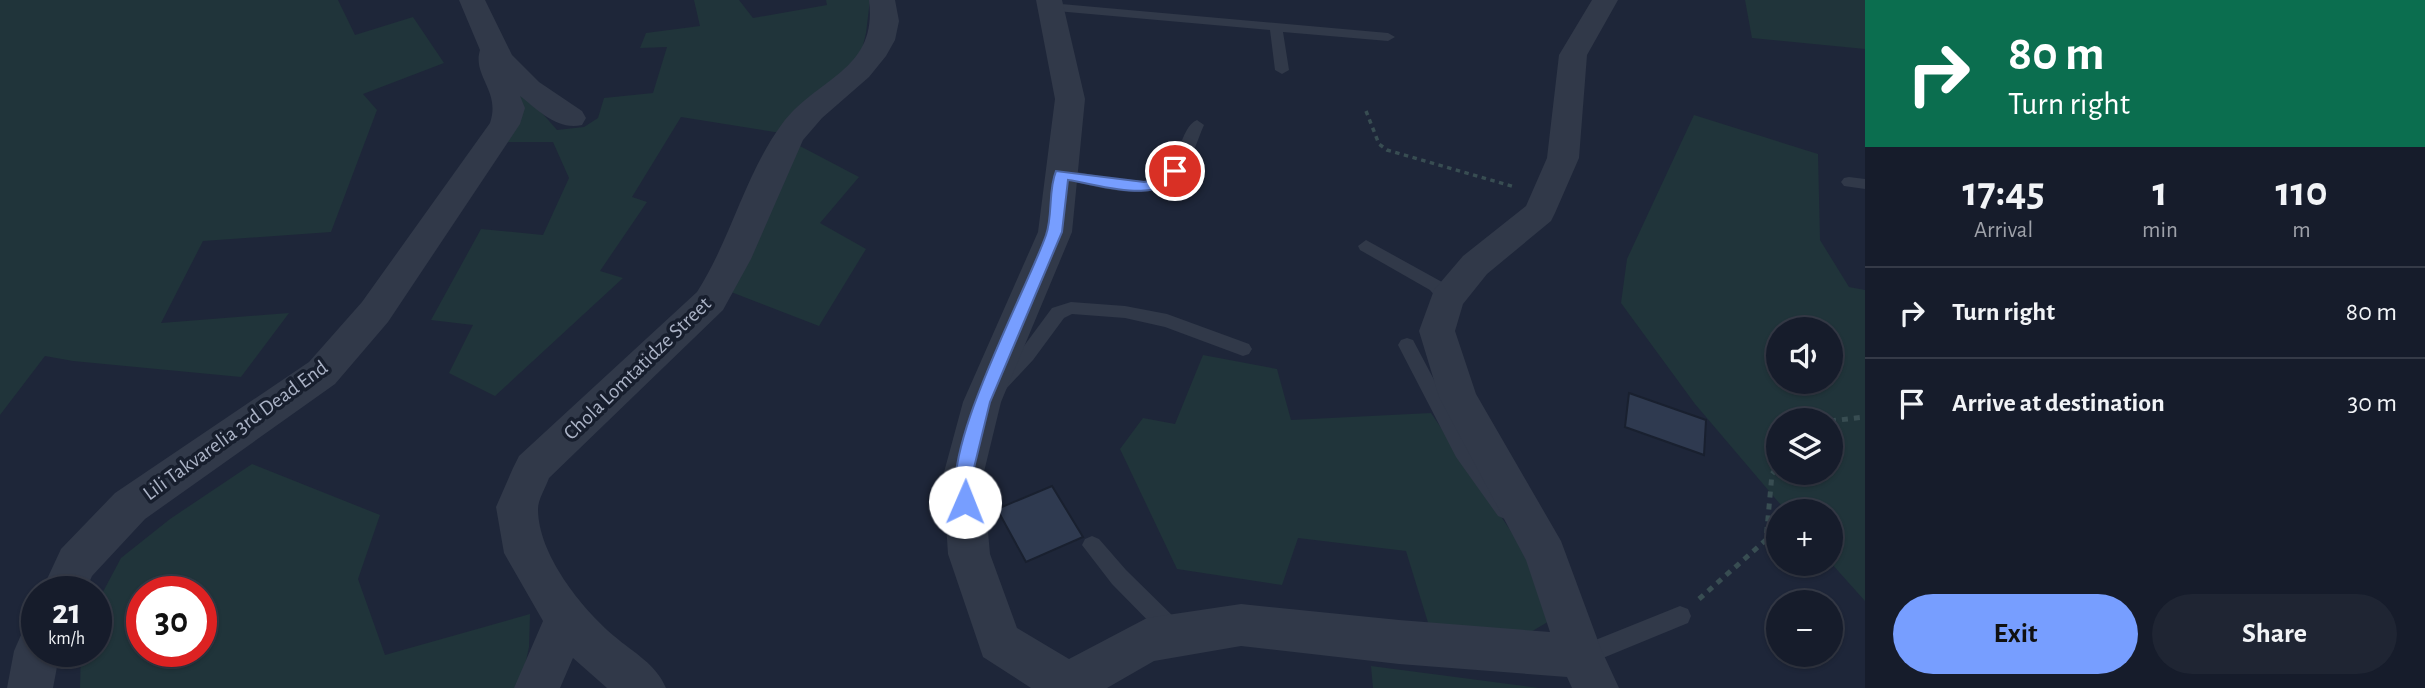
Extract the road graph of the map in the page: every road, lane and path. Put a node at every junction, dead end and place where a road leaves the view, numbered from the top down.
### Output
1 (474, 0) edge
2 (882, 0) edge
3 (1605, 0) edge
4 (1050, 4) edge
5 (1276, 26) junction
6 (1388, 37) dead end
7 (494, 50) junction
8 (1282, 70) dead end
9 (1366, 111) dead end
10 (571, 118) dead end
11 (1198, 125) dead end
12 (1061, 174) junction
13 (1546, 197) junction
14 (1366, 246) dead end
15 (1447, 299) junction
16 (1407, 345) dead end
17 (1243, 349) dead end
18 (982, 402) junction
19 (1865, 417) edge
20 (1843, 420) edge
21 (1771, 485) edge
22 (1091, 545) dead end
23 (1546, 555) junction
24 (70, 576) edge
25 (1680, 616) joint
26 (566, 619) junction
27 (1178, 635) junction
28 (34, 667) edge
29 (1588, 672) edge
30 (1068, 687) edge
31 (30, 688) edge
32 (537, 688) edge
33 (643, 688) edge

1 - 7 street
2 - 26 street, Chola Lomtatidze Street
3 - 13 street
4 - 5 lane
4 - 12 street
5 - 6 lane
5 - 8 lane
7 - 10 street
7 - 24 street, Lili Takvarelia 3rd Dead End
9 - 13 path
11 - 12 lane
12 - 18 street
13 - 15 street
14 - 15 lane
15 - 23 street
16 - 23 lane
17 - 18 lane
18 - 30 street
19 - 20 path
21 - 25 path
22 - 27 lane
23 - 29 street
25 - 29 lane
26 - 32 street
26 - 33 street, Chola Lomtatidze Street
27 - 29 street
27 - 30 street
28 - 31 street

